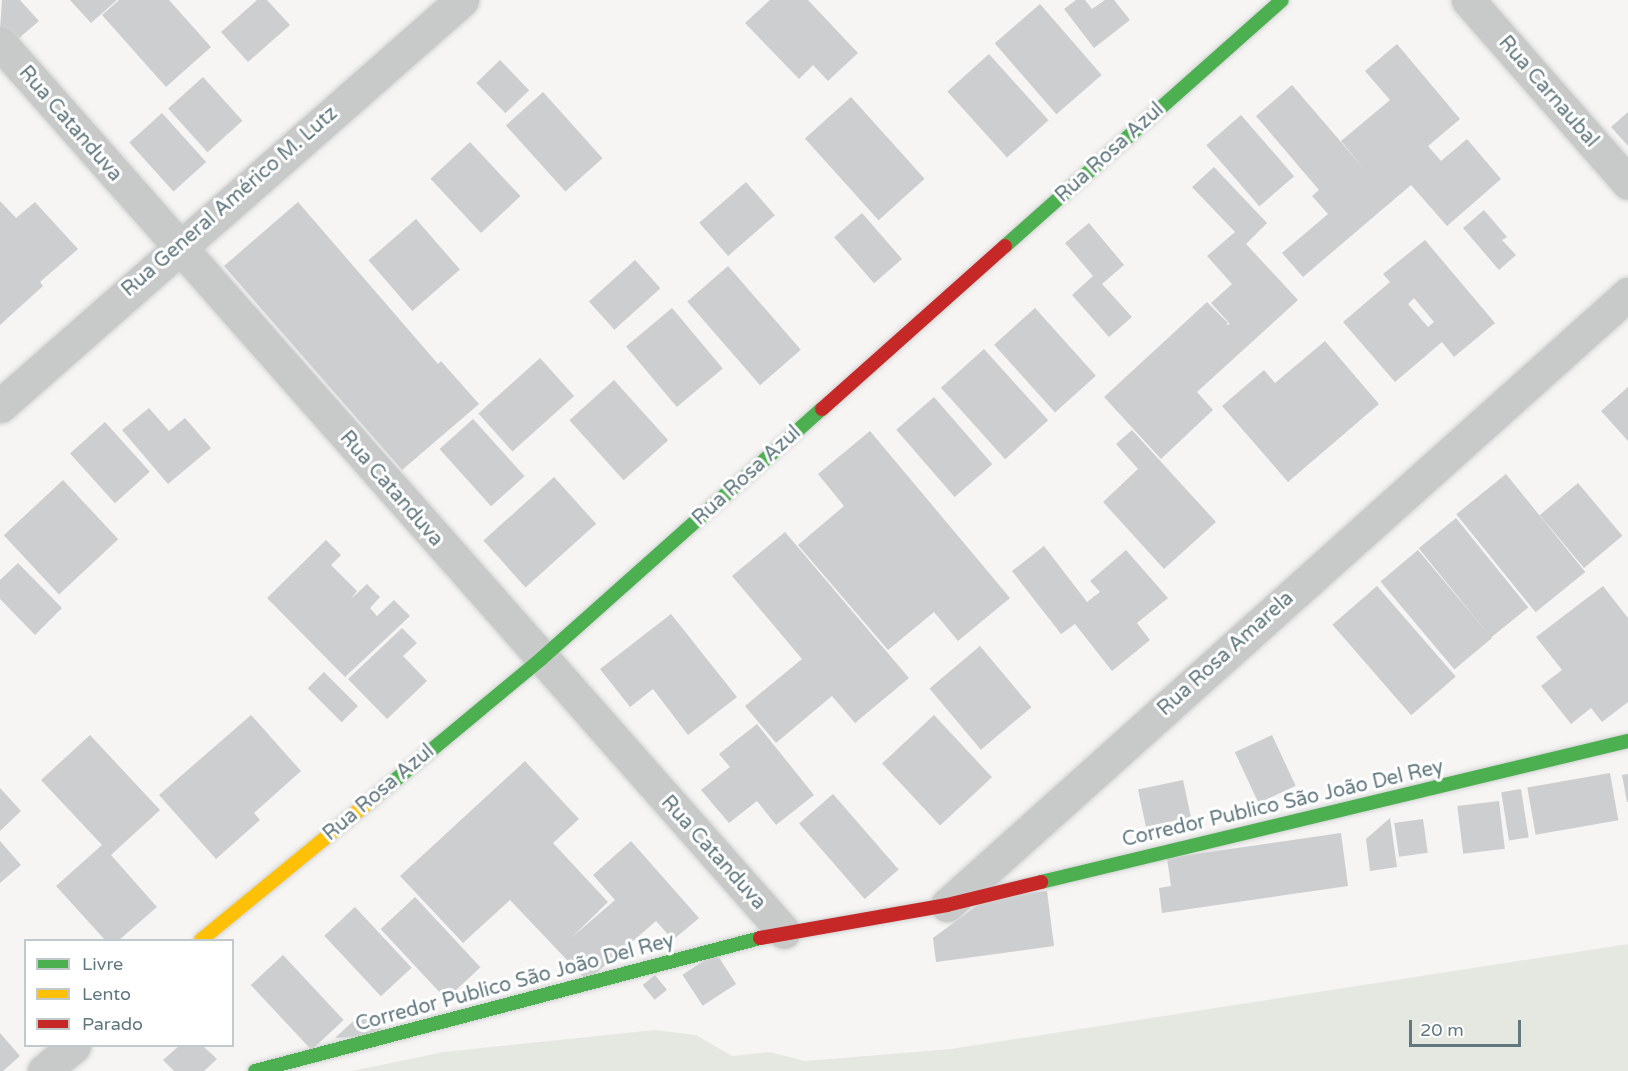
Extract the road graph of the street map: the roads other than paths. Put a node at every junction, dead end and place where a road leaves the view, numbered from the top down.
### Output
1 (462, 0) edge
2 (1282, 0) edge
3 (1468, 0) edge
4 (0, 43) edge
5 (1628, 183) edge
6 (178, 247) junction
7 (1628, 294) edge
8 (0, 406) edge
9 (541, 659) junction
10 (1628, 741) edge
11 (947, 904) junction
12 (784, 932) junction
13 (202, 939) edge
14 (73, 1047) edge
15 (44, 1071) edge
16 (255, 1071) edge

1 - 6 street, Rua General Américo M. Lutz
2 - 9 street, Rua Rosa Azul
3 - 5 street, Rua Carnaubal
4 - 6 street, Rua Catanduva
6 - 8 street, Rua General Américo M. Lutz
6 - 9 street, Rua Catanduva
7 - 11 street, Rua Rosa Amarela
9 - 12 street, Rua Catanduva
9 - 13 street, Rua Rosa Azul
10 - 11 street, Corredor Publico São João Del Rey
11 - 12 street
12 - 16 street, Corredor Publico São João Del Rey
14 - 15 street

